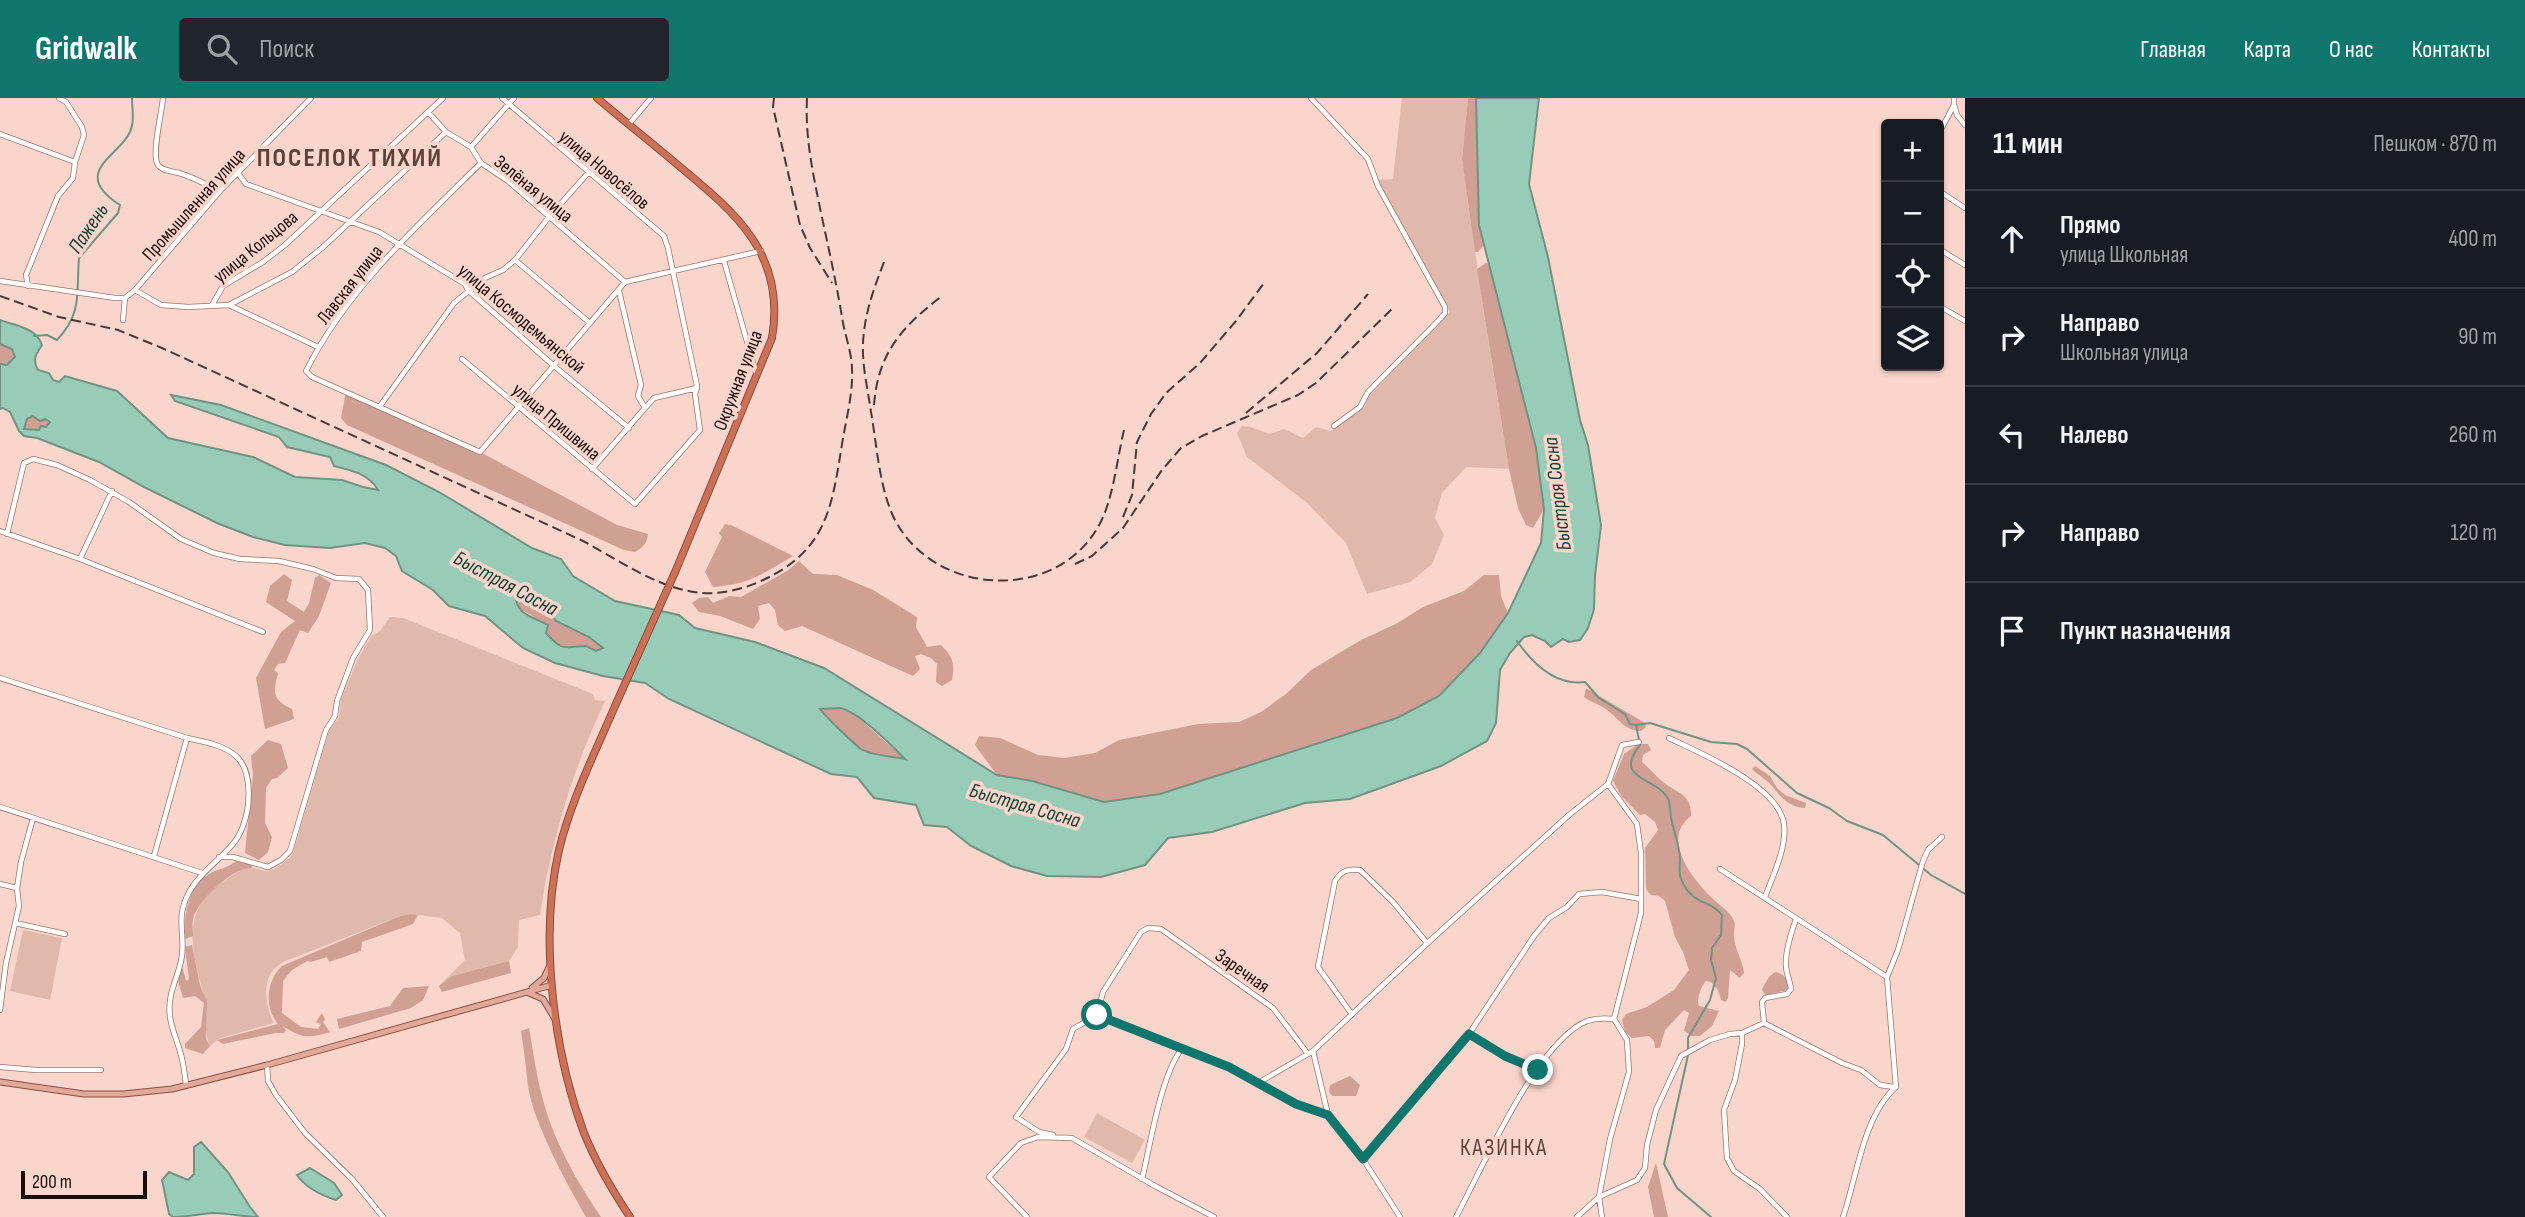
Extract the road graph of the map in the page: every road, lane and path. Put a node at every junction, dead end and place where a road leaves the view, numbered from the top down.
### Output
1 (59, 98) edge
2 (163, 98) edge
3 (311, 98) edge
4 (443, 98) edge
5 (502, 98) edge
6 (514, 98) edge
7 (597, 98) edge
8 (651, 98) edge
9 (1311, 98) edge
10 (1954, 98) edge
11 (509, 105) junction
12 (1954, 105) junction
13 (429, 113) junction
14 (629, 124) junction
15 (1944, 124) edge
16 (1965, 125) edge
17 (446, 132) junction
18 (0, 134) edge
19 (471, 147) junction
20 (75, 162) junction
21 (481, 163) junction
22 (238, 173) junction
23 (588, 173) junction
24 (220, 191) junction
25 (1944, 197) edge
26 (1965, 208) edge
27 (319, 211) junction
28 (549, 217) junction
29 (348, 222) junction
30 (400, 244) junction
31 (761, 251) junction
32 (1944, 252) edge
33 (515, 260) junction
34 (724, 261) junction
35 (1965, 265) edge
36 (672, 271) junction
37 (0, 281) edge
38 (625, 282) junction
39 (28, 286) junction
40 (135, 290) junction
41 (468, 290) junction
42 (619, 290) junction
43 (125, 298) junction
44 (212, 305) junction
45 (229, 305) junction
46 (1942, 308) edge
47 (123, 320) dead end
48 (1965, 321) edge
49 (590, 323) junction
50 (318, 347) junction
51 (462, 359) dead end
52 (554, 366) junction
53 (758, 377) junction
54 (697, 388) junction
55 (380, 406) junction
56 (518, 407) junction
57 (645, 408) junction
58 (1334, 426) dead end
59 (629, 428) junction
60 (592, 468) junction
61 (112, 491) junction
62 (635, 504) joint
63 (0, 531) edge
64 (7, 534) junction
65 (80, 559) junction
66 (264, 632) dead end
67 (0, 678) edge
68 (187, 738) junction
69 (1669, 738) dead end
70 (1639, 742) dead end
71 (1608, 784) junction
72 (0, 807) edge
73 (33, 818) junction
74 (1942, 836) dead end
75 (154, 856) junction
76 (219, 857) junction
77 (1720, 869) dead end
78 (202, 873) junction
79 (0, 884) edge
80 (17, 888) junction
81 (1765, 897) junction
82 (1641, 899) junction
83 (1796, 919) junction
84 (15, 923) junction
85 (65, 934) dead end
86 (1427, 943) junction
87 (3, 963) edge
88 (550, 964) junction
89 (1887, 976) junction
90 (552, 985) junction
91 (526, 992) junction
92 (0, 1010) edge
93 (1351, 1013) junction
94 (1097, 1015) junction
95 (1614, 1019) junction
96 (1764, 1023) junction
97 (558, 1025) junction
98 (1742, 1033) junction
99 (1469, 1034) junction
100 (1182, 1048) junction
101 (1310, 1052) junction
102 (267, 1065) junction
103 (0, 1067) edge
104 (101, 1070) dead end
105 (1538, 1070) junction
106 (0, 1082) edge
107 (1258, 1083) junction
108 (186, 1085) junction
109 (1896, 1087) junction
110 (1328, 1115) junction
111 (1065, 1138) junction
112 (1363, 1159) junction
113 (1142, 1179) junction
114 (1599, 1198) junction
115 (383, 1217) edge
116 (630, 1217) edge
117 (1027, 1217) edge
118 (1214, 1217) edge
119 (1400, 1217) edge
120 (1456, 1217) edge
121 (1577, 1217) edge
122 (1602, 1217) edge
123 (1787, 1217) edge
124 (1843, 1217) edge

1 - 20 street
2 - 24 street
3 - 22 street, Промышленная улица
4 - 13 street, улица Кольцова
5 - 11 street, улица Новосёлов
6 - 11 street
7 - 14 highway, Окружная улица
8 - 14 street
9 - 58 street
10 - 12 street
11 - 19 street
11 - 23 street, улица Новосёлов
12 - 15 street
12 - 16 street
13 - 17 street, Зелёная улица
13 - 27 street, улица Кольцова
14 - 31 highway, Окружная улица
17 - 19 street, Зелёная улица
17 - 29 street
18 - 20 street
19 - 21 street, Зелёная улица
20 - 39 street
21 - 28 street, Зелёная улица
21 - 30 street, Лавская улица
22 - 24 street, Промышленная улица
22 - 27 street, улица Космодемьянской
23 - 28 street
23 - 36 street, улица Новосёлов
24 - 40 street, Промышленная улица
25 - 26 street
27 - 29 street, улица Космодемьянской
27 - 44 street, улица Кольцова
28 - 33 street
28 - 38 street, Зелёная улица
29 - 30 street, улица Космодемьянской
29 - 45 street
30 - 41 street, улица Космодемьянской
30 - 50 street, Лавская улица
31 - 34 street
31 - 53 highway, Окружная улица
32 - 35 street
33 - 41 street
33 - 49 street
34 - 36 street
34 - 53 street
36 - 38 street
36 - 54 street, улица Новосёлов
37 - 39 street
38 - 42 street
39 - 43 street
40 - 43 street, Промышленная улица
40 - 44 street
41 - 52 street, улица Космодемьянской
41 - 55 street
42 - 49 street
42 - 57 street
43 - 47 street
44 - 45 street
45 - 50 street
46 - 48 street
49 - 52 street
50 - 55 street, Лавская улица
51 - 56 street, улица Пришвина
52 - 56 street
52 - 59 street, улица Космодемьянской
53 - 88 highway, Окружная улица, bridge
54 - 57 street
54 - 62 street, улица Новосёлов
55 - 56 street
56 - 60 street, улица Пришвина
57 - 59 street
59 - 60 street
60 - 62 street, улица Пришвина
61 - 64 street
61 - 65 street
61 - 76 street
63 - 64 street
64 - 65 street
65 - 66 street
67 - 68 street
68 - 75 street
68 - 76 street
69 - 81 street
70 - 71 street
71 - 82 street
71 - 86 street
72 - 73 street
73 - 75 street
73 - 80 street
74 - 89 street
75 - 78 street
76 - 78 street
77 - 81 street
78 - 108 street
79 - 80 street
80 - 84 street
81 - 83 street
82 - 95 street
82 - 99 street
83 - 89 street
83 - 96 street
84 - 85 street
84 - 87 street
86 - 93 street
86 - 93 street
87 - 92 street
88 - 90 highway, Окружная улица
88 - 91 main road
89 - 109 street
90 - 91 main road
90 - 97 highway, Окружная улица
91 - 97 main road
91 - 102 main road
93 - 101 street
94 - 100 street
94 - 101 street, Заречная
94 - 111 street
95 - 105 street
95 - 114 street
96 - 98 street
96 - 109 street
97 - 116 highway, Окружная улица
98 - 114 street
98 - 123 street
99 - 105 street
99 - 112 street
100 - 107 street
100 - 113 street
101 - 107 street
101 - 110 street
102 - 108 main road
102 - 115 street
103 - 104 street
105 - 120 street
106 - 108 main road
107 - 110 street
109 - 124 street
110 - 112 street
111 - 113 street
111 - 117 street
112 - 119 street
113 - 118 street
114 - 121 street
114 - 122 street

